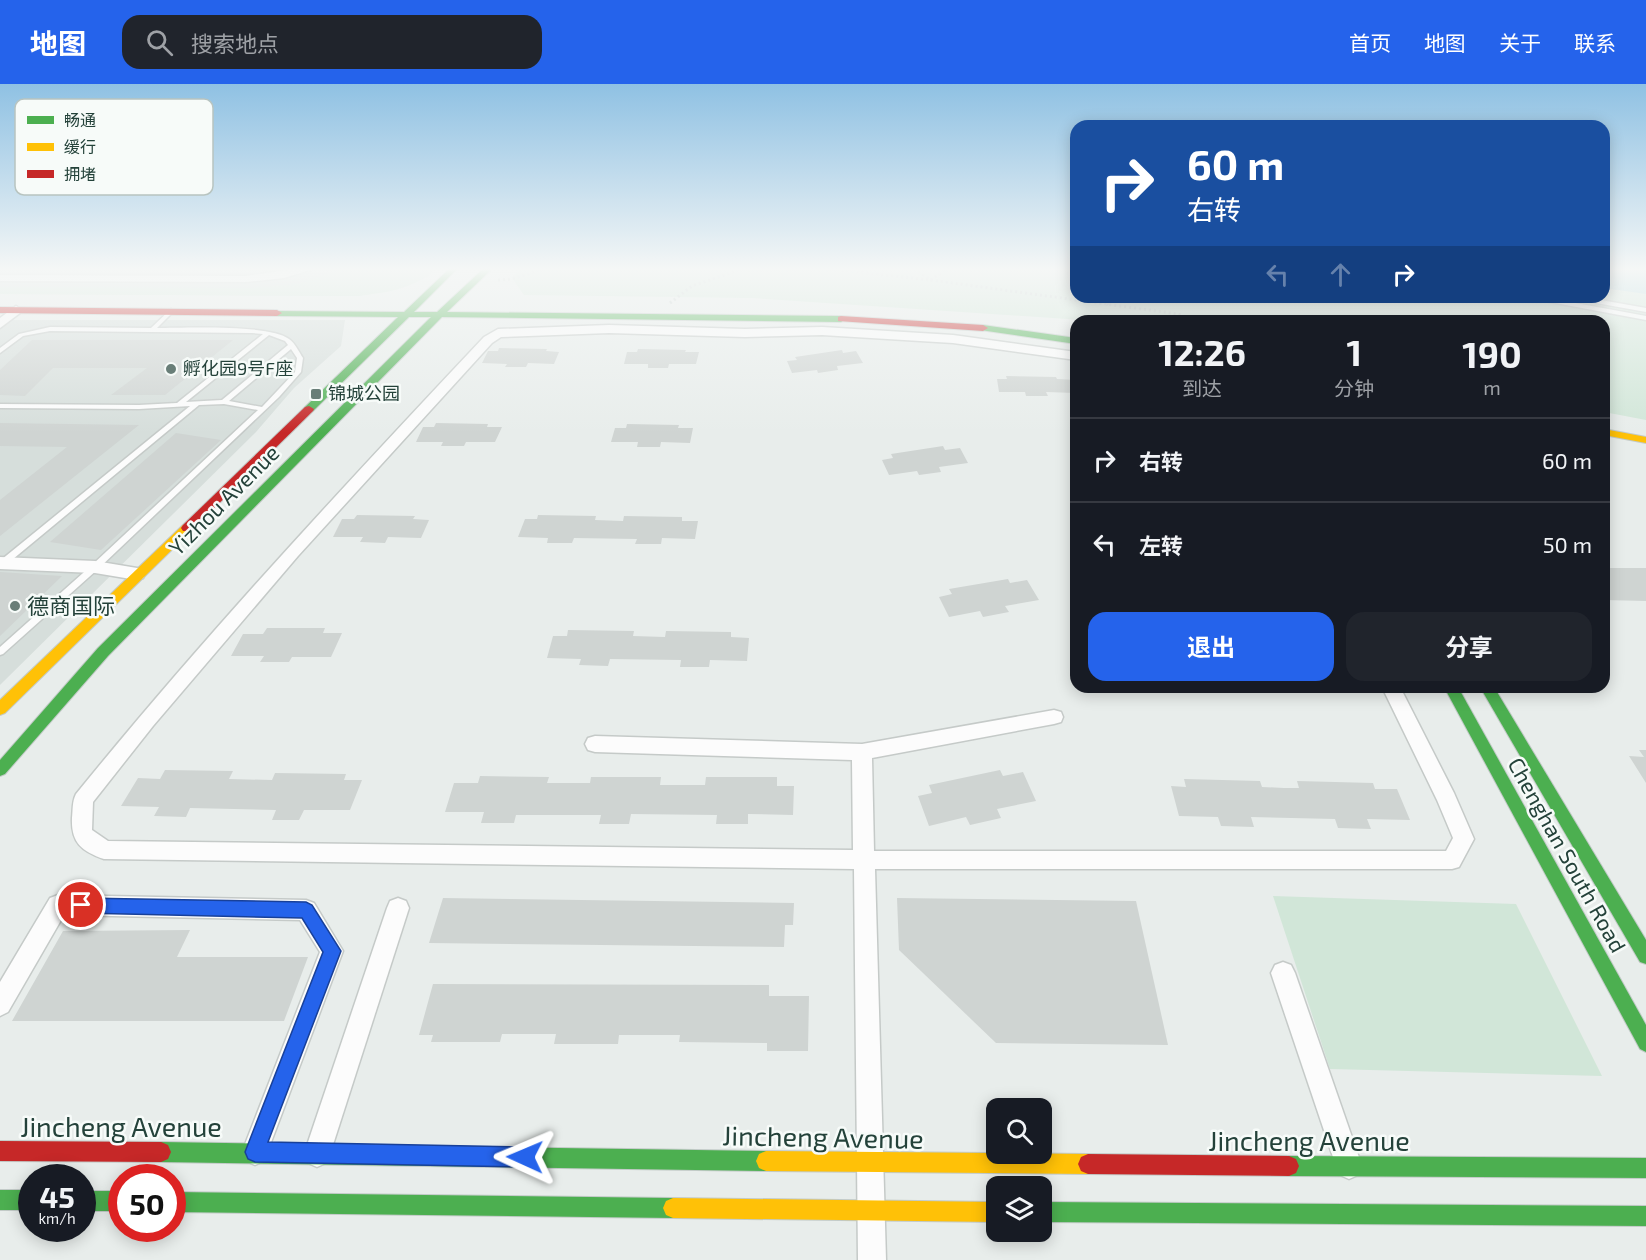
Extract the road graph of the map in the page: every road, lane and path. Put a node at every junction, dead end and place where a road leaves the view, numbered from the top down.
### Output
1 (158, 324) edge
2 (395, 324) edge
3 (431, 324) edge
4 (767, 324) edge
5 (941, 324) edge
6 (1001, 324) edge
7 (153, 329) junction
8 (766, 332) junction
9 (1070, 332) edge
10 (268, 333) junction
11 (1070, 340) edge
12 (291, 346) junction
13 (0, 351) edge
14 (1070, 356) edge
15 (224, 402) junction
16 (197, 404) junction
17 (177, 405) junction
18 (0, 406) edge
19 (263, 409) junction
20 (1610, 426) edge
21 (1610, 433) edge
22 (1646, 433) edge
23 (1646, 440) edge
24 (2, 562) edge
25 (95, 567) junction
26 (137, 574) junction
27 (0, 652) edge
28 (1394, 693) edge
29 (1454, 693) edge
30 (1491, 693) edge
31 (0, 709) edge
32 (1054, 717) dead end
33 (595, 744) dead end
34 (862, 752) junction
35 (0, 770) edge
36 (864, 860) junction
37 (398, 908) dead end
38 (1646, 956) edge
39 (1283, 973) dead end
40 (0, 1004) edge
41 (1646, 1043) edge
42 (0, 1151) edge
43 (255, 1152) junction
44 (317, 1154) junction
45 (870, 1163) junction
46 (1349, 1166) junction
47 (1646, 1168) edge
48 (0, 1200) edge
49 (18, 1200) edge
50 (186, 1202) edge
51 (871, 1211) junction
52 (986, 1212) edge
53 (1052, 1212) edge
54 (1646, 1216) edge
55 (872, 1260) edge

1 - 7 lane
2 - 26 main road, Yizhou Avenue
3 - 35 main road, Yizhou Avenue
4 - 8 street
5 - 11 main road
6 - 9 main road
7 - 10 lane
7 - 13 lane
8 - 14 street
8 - 36 street
10 - 12 lane
10 - 17 lane
12 - 15 lane
12 - 19 lane
15 - 16 lane
15 - 19 lane
16 - 17 lane
16 - 24 lane
17 - 18 lane
19 - 25 lane
20 - 22 main road
21 - 23 main road
24 - 25 street
25 - 26 street
25 - 27 lane
26 - 31 main road, Yizhou Avenue
28 - 36 street
29 - 41 main road, Chenghan South Road
30 - 38 main road, Chenghan South Road
32 - 34 street
33 - 34 street
34 - 36 street
36 - 45 street
37 - 44 street
39 - 46 street
40 - 43 street
42 - 43 main road, Jincheng Avenue
43 - 44 main road, Jincheng Avenue
44 - 45 main road, Jincheng Avenue
45 - 46 main road, Jincheng Avenue
45 - 51 street
46 - 47 main road, Jincheng Avenue
48 - 49 main road
50 - 51 main road
51 - 52 main road
51 - 55 street
53 - 54 main road

